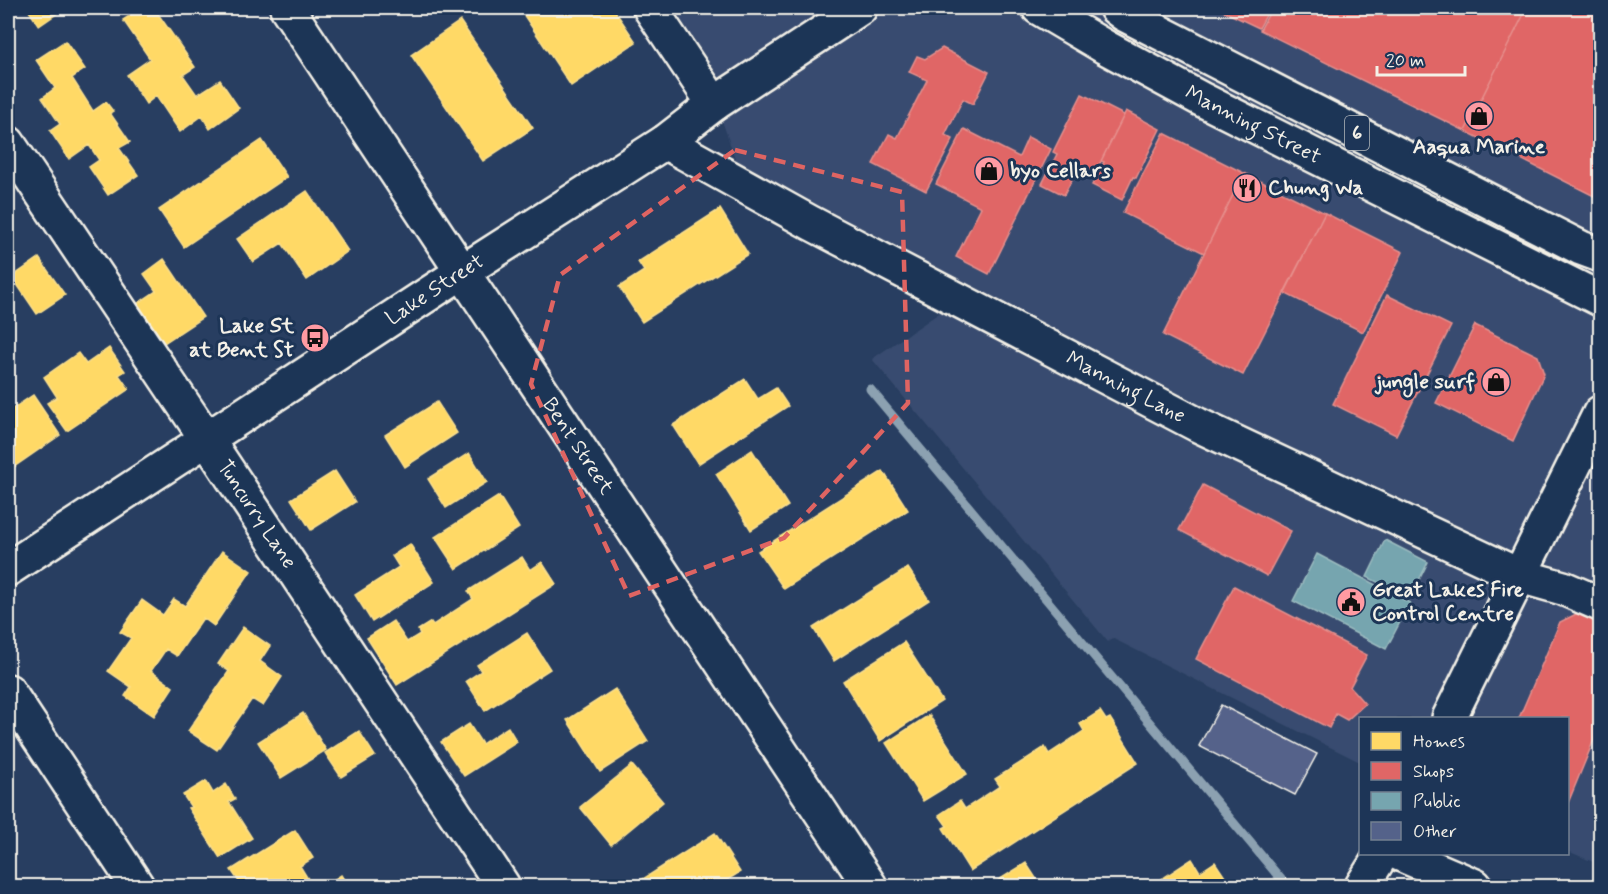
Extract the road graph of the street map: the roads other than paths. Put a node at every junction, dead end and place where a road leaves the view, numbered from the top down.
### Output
1 (287, 8) edge
2 (650, 8) edge
3 (860, 8) edge
4 (1039, 8) edge
5 (1116, 8) edge
6 (714, 104) junction
7 (665, 142) junction
8 (8, 143) edge
9 (1600, 255) edge
10 (462, 272) junction
11 (1600, 299) edge
12 (1600, 412) edge
13 (206, 438) junction
14 (8, 569) edge
15 (1520, 576) junction
16 (1600, 604) edge
17 (8, 691) edge
18 (1450, 717) edge
19 (1381, 855) edge
20 (1402, 855) edge
21 (137, 886) edge
22 (503, 886) edge
23 (870, 886) edge
24 (1362, 886) edge
25 (1475, 886) edge

1 - 10 street, Bent Street
2 - 6 street
3 - 6 street, Lake Street
4 - 11 street, Manning Street / 6
5 - 9 street, Manning Street / 6
6 - 7 street, Lake Street
7 - 10 street, Lake Street
7 - 15 street, Manning Lane
8 - 13 street, Tuncurry Lane
10 - 13 street, Lake Street
10 - 23 street, Bent Street
12 - 15 street
13 - 14 street, Lake Street
13 - 22 street, Tuncurry Lane
15 - 16 street, Manning Lane
15 - 18 street
17 - 21 street
19 - 24 street
20 - 25 street

